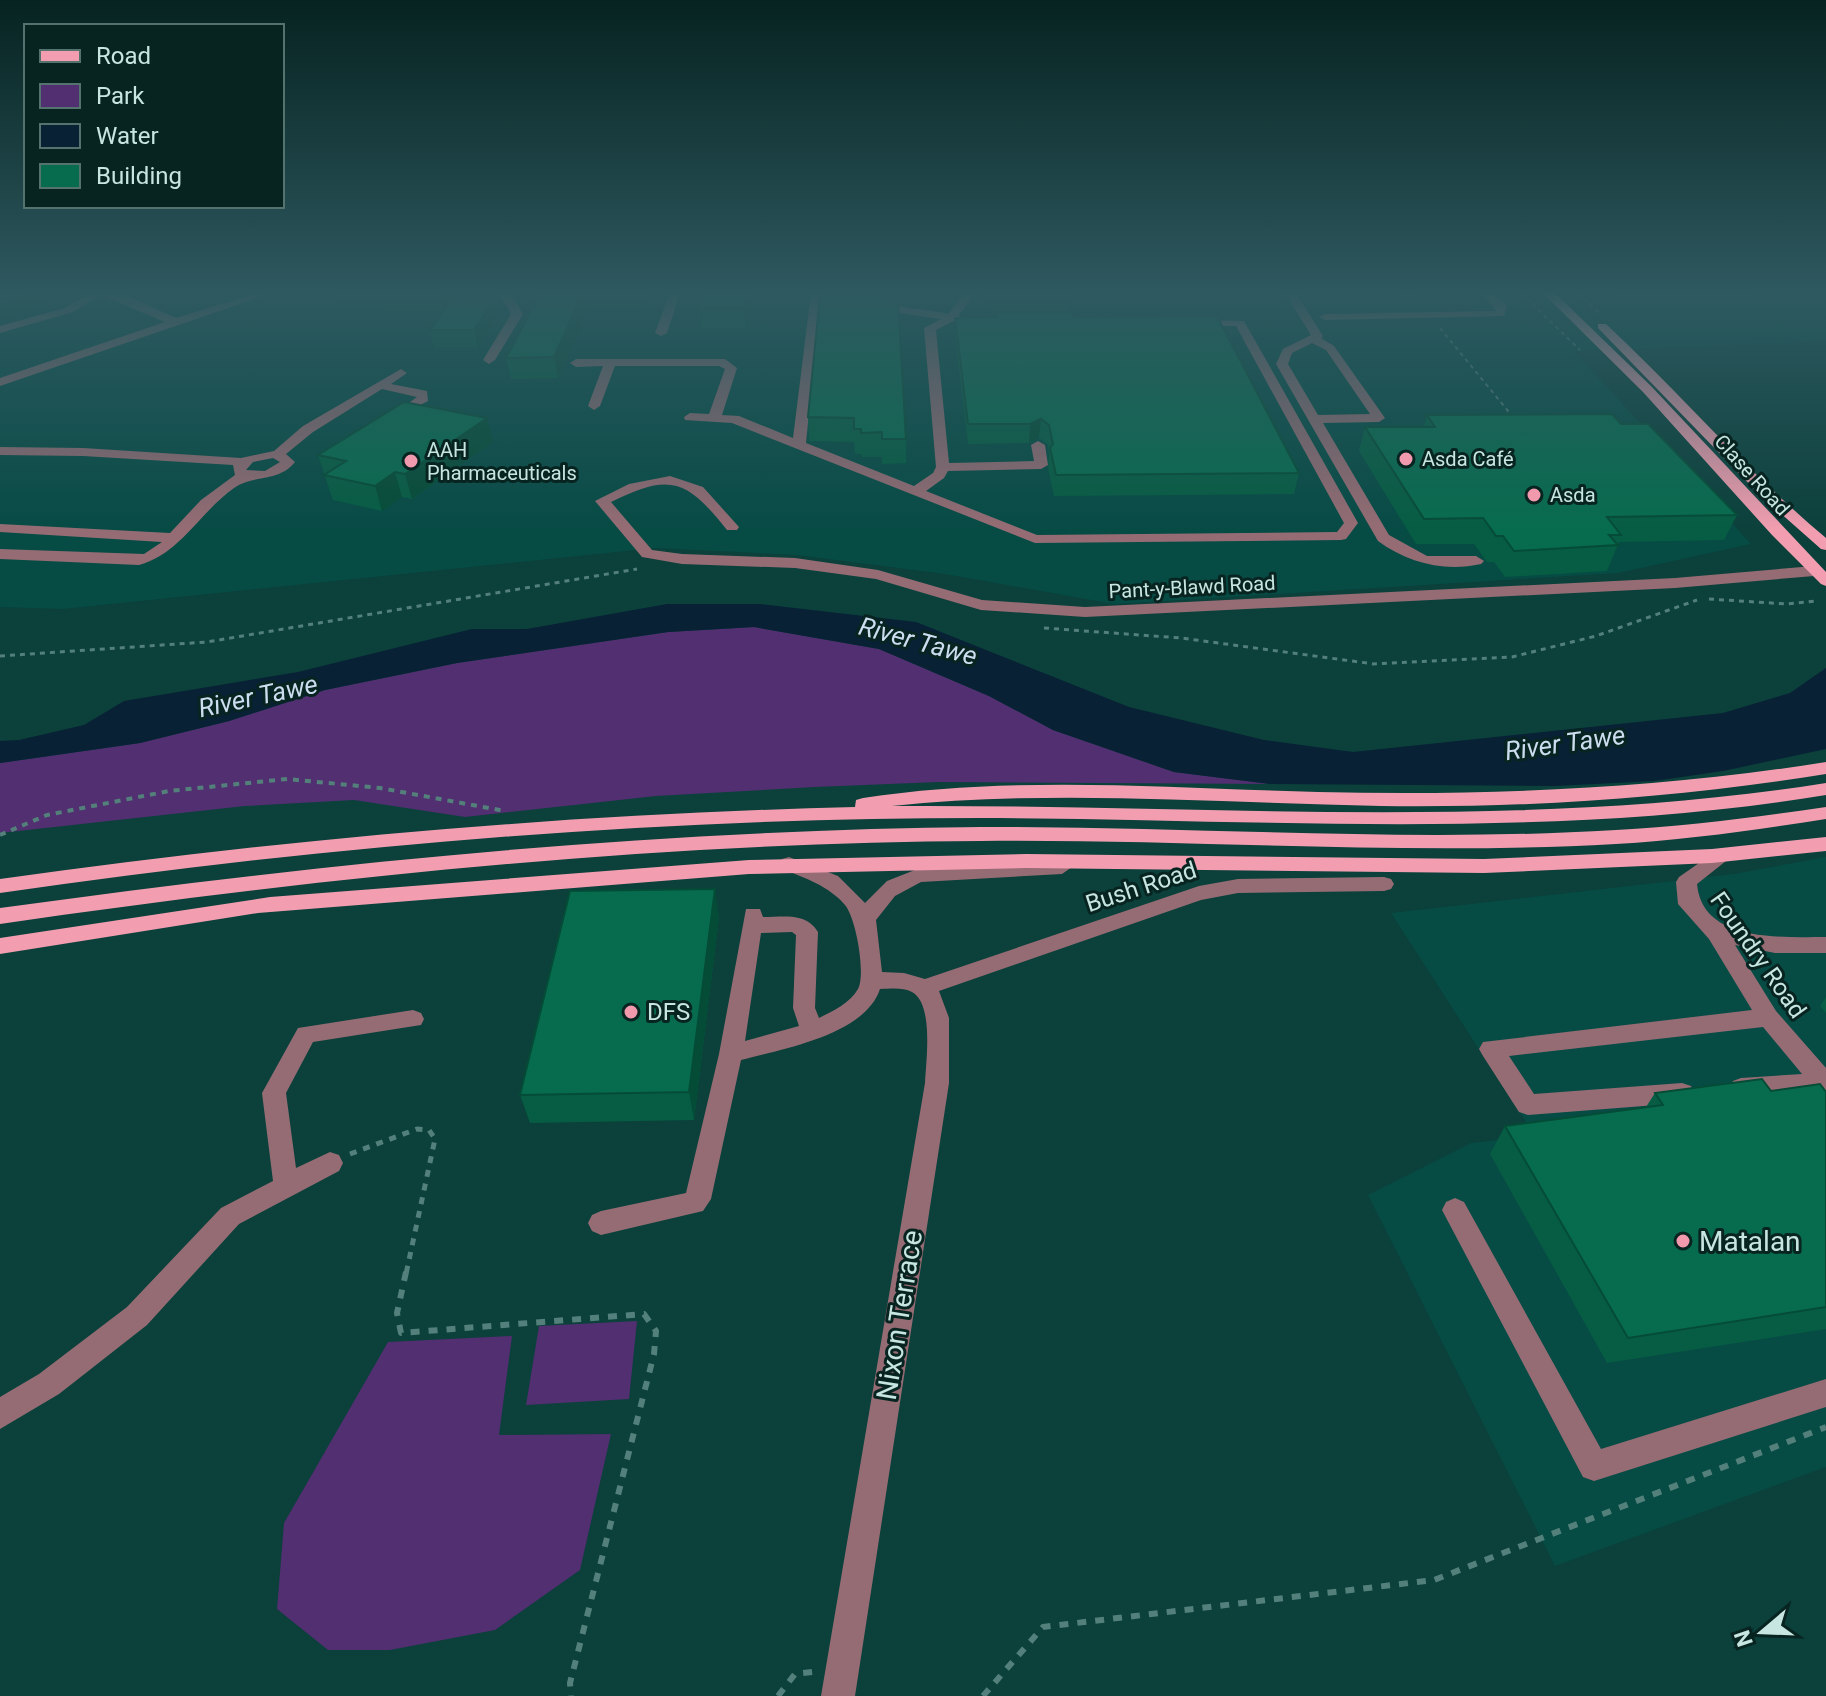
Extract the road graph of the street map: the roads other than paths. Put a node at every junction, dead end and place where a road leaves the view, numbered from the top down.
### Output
1 (607, 372) edge
2 (730, 372) edge
3 (810, 372) edge
4 (935, 372) edge
5 (1267, 372) edge
6 (1286, 372) edge
7 (1353, 372) edge
8 (1630, 372) edge
9 (1650, 372) edge
10 (401, 373) dead end
11 (383, 386) junction
12 (412, 405) edge
13 (594, 406) dead end
14 (715, 416) junction
15 (690, 417) dead end
16 (1312, 419) junction
17 (799, 445) junction
18 (1038, 445) dead end
19 (0, 451) edge
20 (943, 467) junction
21 (244, 468) junction
22 (916, 491) junction
23 (732, 527) dead end
24 (0, 528) edge
25 (71, 532) junction
26 (175, 538) junction
27 (1826, 546) edge
28 (0, 554) edge
29 (45, 556) junction
30 (1476, 561) dead end
31 (1820, 576) edge
32 (1826, 768) edge
33 (1826, 789) edge
34 (1826, 813) edge
35 (804, 815) junction
36 (1826, 844) edge
37 (641, 846) junction
38 (1719, 856) junction
39 (1119, 863) junction
40 (789, 864) junction
41 (137, 865) junction
42 (0, 880) edge
43 (1384, 884) dead end
44 (0, 886) edge
45 (259, 906) junction
46 (0, 916) edge
47 (865, 919) junction
48 (1717, 933) junction
49 (1826, 945) edge
50 (0, 946) edge
51 (872, 980) junction
52 (923, 988) junction
53 (1768, 1017) junction
54 (413, 1019) dead end
55 (812, 1031) junction
56 (731, 1054) junction
57 (1824, 1083) edge
58 (330, 1163) road end
59 (286, 1186) junction
60 (1455, 1210) dead end
61 (601, 1223) dead end
62 (1826, 1393) edge
63 (0, 1414) edge
64 (838, 1696) edge

1 - 13 street
2 - 14 street
3 - 17 street
4 - 20 street
5 - 22 street
6 - 16 street
7 - 16 street
8 - 31 main road, Clase Road
9 - 27 main road, Clase Road
10 - 11 street
11 - 12 street
11 - 21 street
14 - 15 street
14 - 17 street
16 - 30 street
17 - 22 street
18 - 20 street
19 - 21 street
20 - 22 street
21 - 26 street
23 - 31 street, Pant-y-Blawd Road
24 - 25 street
25 - 26 street
25 - 29 street
26 - 29 street
28 - 29 street
32 - 35 main road
33 - 35 main road
34 - 37 main road
35 - 41 main road
36 - 38 main road
37 - 45 main road
37 - 46 main road
38 - 39 main road
38 - 48 street, Foundry Road
39 - 40 main road
39 - 47 street
40 - 45 main road
40 - 47 street
41 - 42 main road
41 - 44 main road
43 - 52 street, Bush Road
45 - 50 main road
47 - 51 street
48 - 49 street
48 - 53 street, Foundry Road
51 - 52 street
51 - 55 street
52 - 64 street, Nixon Terrace
53 - 57 street, Foundry Road
53 - 57 street
54 - 59 street
55 - 56 street
55 - 56 street
56 - 61 street
58 - 59 street
59 - 63 street
60 - 62 street

